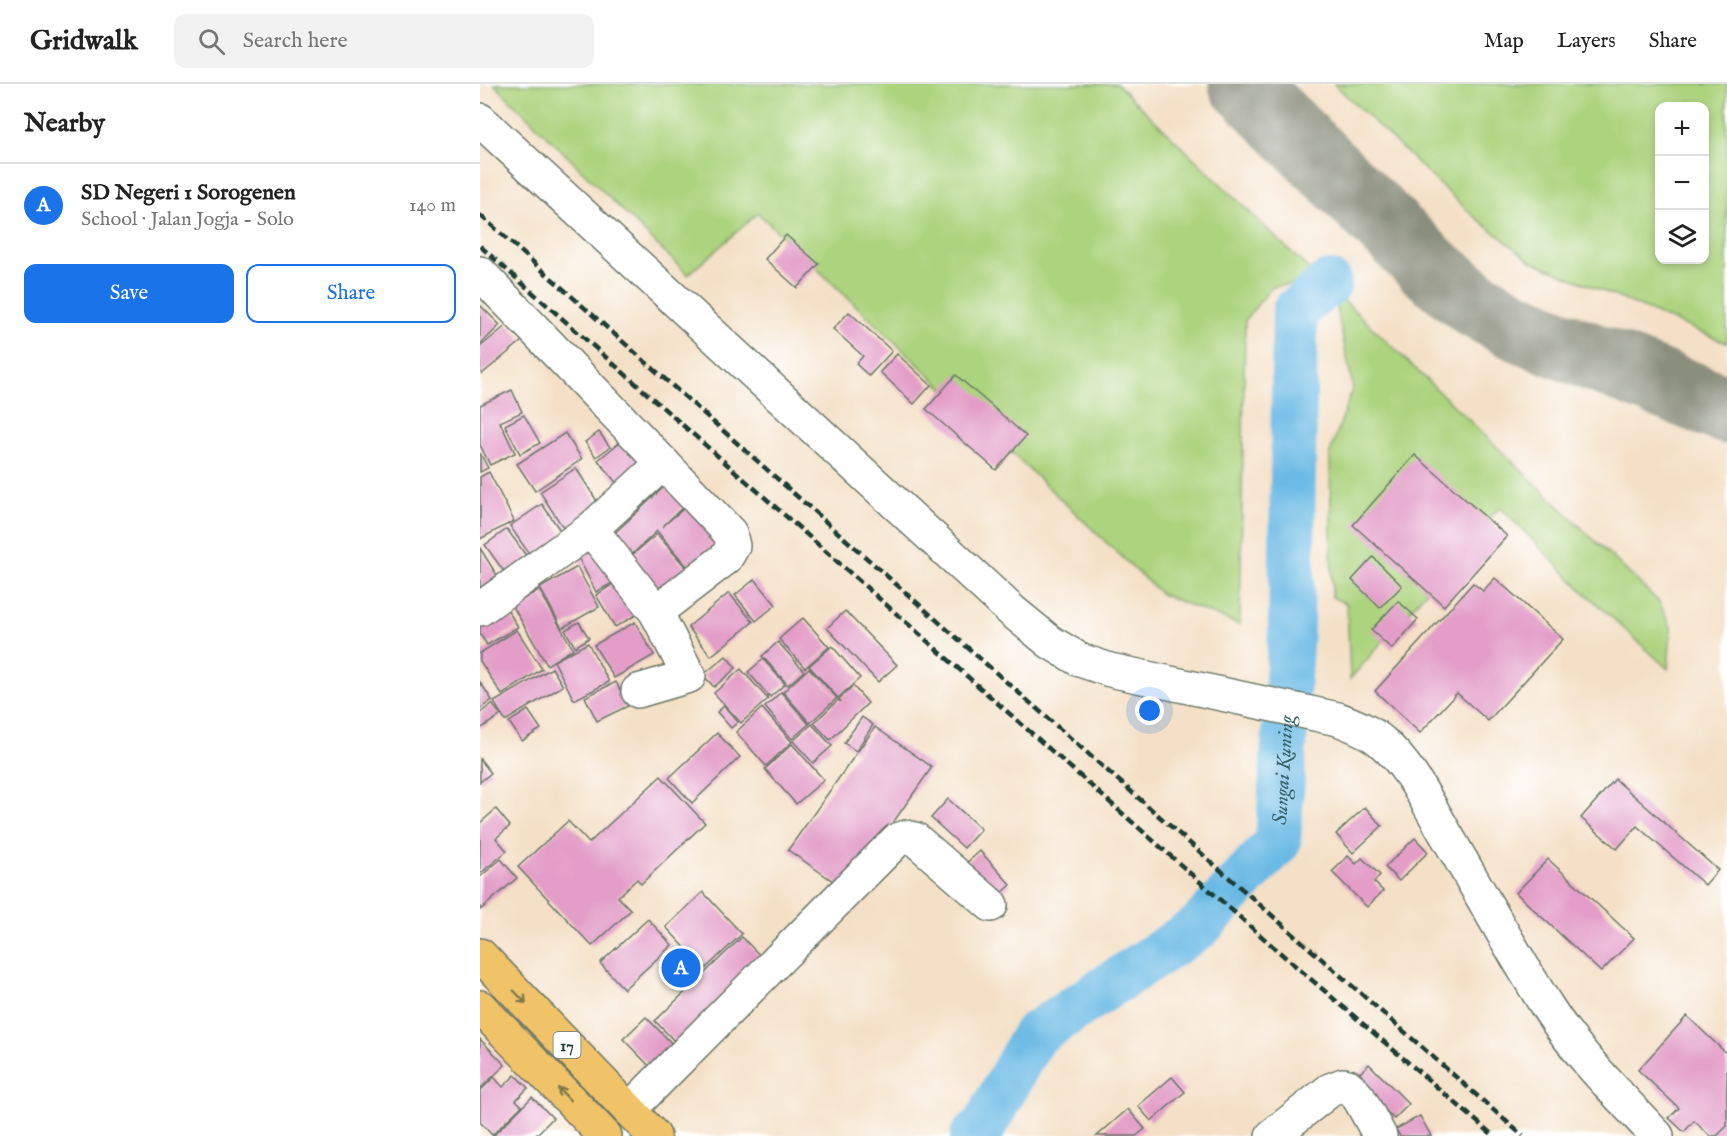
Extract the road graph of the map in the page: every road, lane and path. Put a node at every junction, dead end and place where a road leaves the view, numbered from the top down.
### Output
1 (480, 120) edge
2 (480, 273) edge
3 (663, 463) junction
4 (591, 529) junction
5 (480, 609) edge
6 (656, 612) junction
7 (638, 691) dead end
8 (991, 904) dead end
9 (480, 955) edge
10 (480, 1007) edge
11 (629, 1110) junction
12 (605, 1136) edge
13 (654, 1136) edge
14 (1272, 1136) edge
15 (1380, 1136) edge
16 (1657, 1136) edge

1 - 16 street
2 - 3 street
3 - 4 street
3 - 6 street
4 - 5 street
4 - 6 street
6 - 7 street
8 - 11 street
9 -> 11 highway, 17
12 -> 10 highway, 17
11 - 13 highway, 17
14 - 15 street

